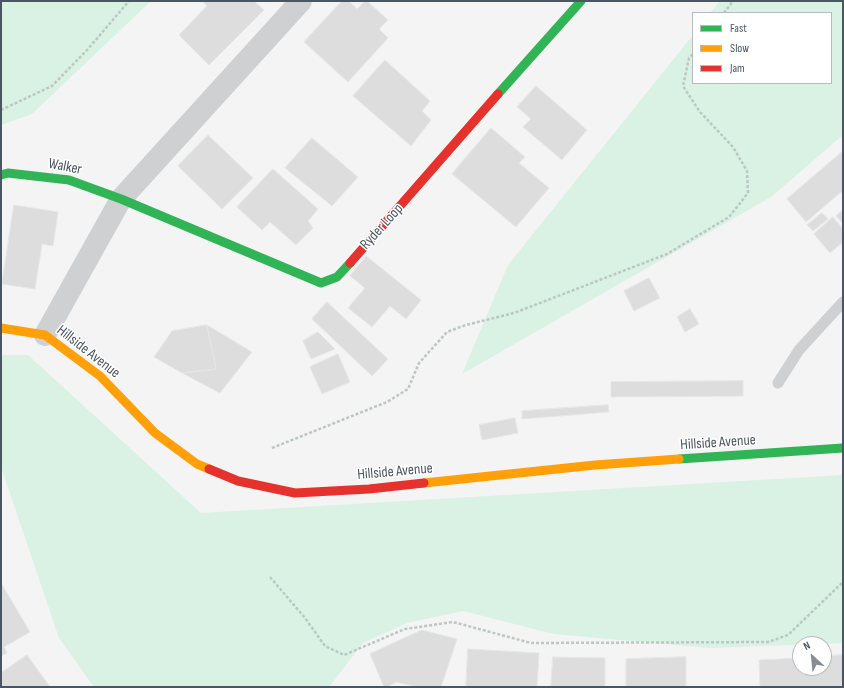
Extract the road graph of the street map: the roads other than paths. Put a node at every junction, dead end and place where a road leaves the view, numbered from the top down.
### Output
1 (301, 1) edge
2 (581, 1) edge
3 (1, 174) edge
4 (121, 199) junction
5 (843, 302) edge
6 (1, 328) edge
7 (45, 335) junction
8 (778, 383) dead end
9 (843, 448) edge

1 - 4 street
2 - 4 street, Ryder Loop
3 - 4 street, Walker
4 - 7 street
5 - 8 lane
6 - 7 street, Hillside Avenue
7 - 9 street, Hillside Avenue

